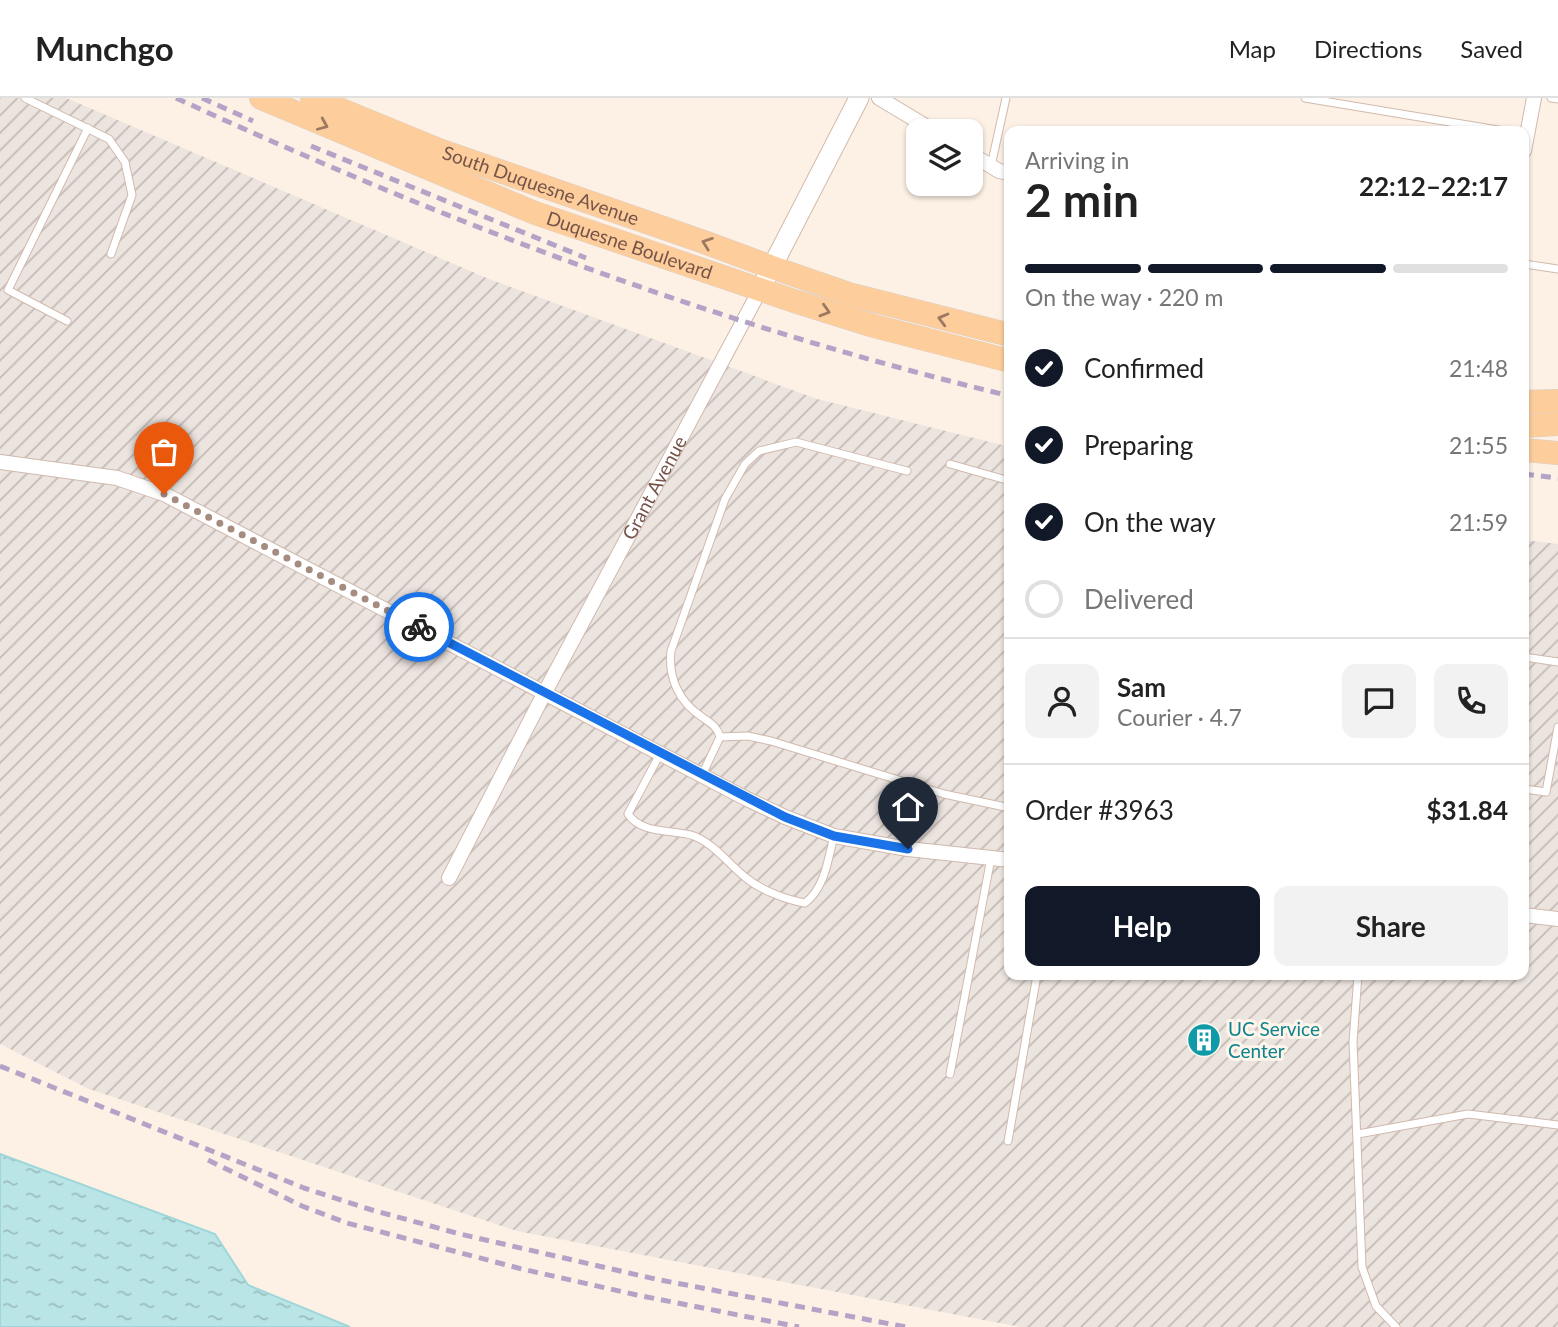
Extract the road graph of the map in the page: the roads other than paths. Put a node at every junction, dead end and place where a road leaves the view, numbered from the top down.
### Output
1 (25, 98) edge
2 (261, 98) edge
3 (312, 98) edge
4 (859, 98) edge
5 (879, 98) edge
6 (1006, 98) edge
7 (1305, 98) edge
8 (1534, 98) edge
9 (1551, 98) edge
10 (1558, 99) edge
11 (913, 119) edge
12 (1474, 126) edge
13 (1528, 126) edge
14 (88, 128) junction
15 (983, 161) edge
16 (991, 166) junction
17 (1004, 172) edge
18 (111, 254) dead end
19 (1529, 265) edge
20 (771, 267) junction
21 (1558, 269) edge
22 (0, 286) edge
23 (8, 290) junction
24 (760, 290) junction
25 (67, 321) dead end
26 (1004, 333) edge
27 (1004, 358) edge
28 (1558, 401) edge
29 (1529, 402) edge
30 (1558, 424) edge
31 (1529, 426) edge
32 (1529, 450) edge
33 (1558, 453) edge
34 (0, 462) edge
35 (950, 464) dead end
36 (907, 471) dead end
37 (1004, 479) edge
38 (1529, 658) edge
39 (1558, 662) edge
40 (545, 692) junction
41 (1558, 727) edge
42 (720, 737) junction
43 (660, 753) junction
44 (702, 775) junction
45 (1529, 790) edge
46 (1004, 807) edge
47 (834, 836) junction
48 (991, 858) junction
49 (1004, 859) edge
50 (449, 878) dead end
51 (1529, 916) edge
52 (1558, 919) edge
53 (1036, 980) edge
54 (1358, 980) edge
55 (950, 1074) dead end
56 (1558, 1125) edge
57 (1358, 1134) junction
58 (1008, 1140) dead end
59 (1396, 1327) edge

1 - 14 lane
2 -> 24 main road, Duquesne Boulevard
20 -> 3 main road, South Duquesne Avenue
4 - 20 street, Grant Avenue
5 - 11 street
6 - 16 lane
7 - 12 lane
8 - 13 street
9 - 10 lane
14 - 18 lane
14 - 23 lane
15 - 16 street
16 - 17 street
19 - 21 lane
20 - 24 street, Grant Avenue
26 -> 20 main road
22 - 23 lane
23 - 25 lane
24 -> 27 main road, Duquesne Boulevard
24 - 40 street, Grant Avenue
28 - 29 main road
30 - 31 main road
32 - 33 main road
34 - 40 street
35 - 37 lane
36 - 42 lane
38 - 39 lane
40 - 43 street
40 - 50 street, Grant Avenue
41 - 45 lane
42 - 44 lane
42 - 46 lane
43 - 44 street
43 - 47 lane
44 - 47 street
47 - 48 street
48 - 49 street
48 - 55 lane
51 - 52 street
53 - 58 lane
54 - 57 lane
56 - 57 lane
57 - 59 lane

